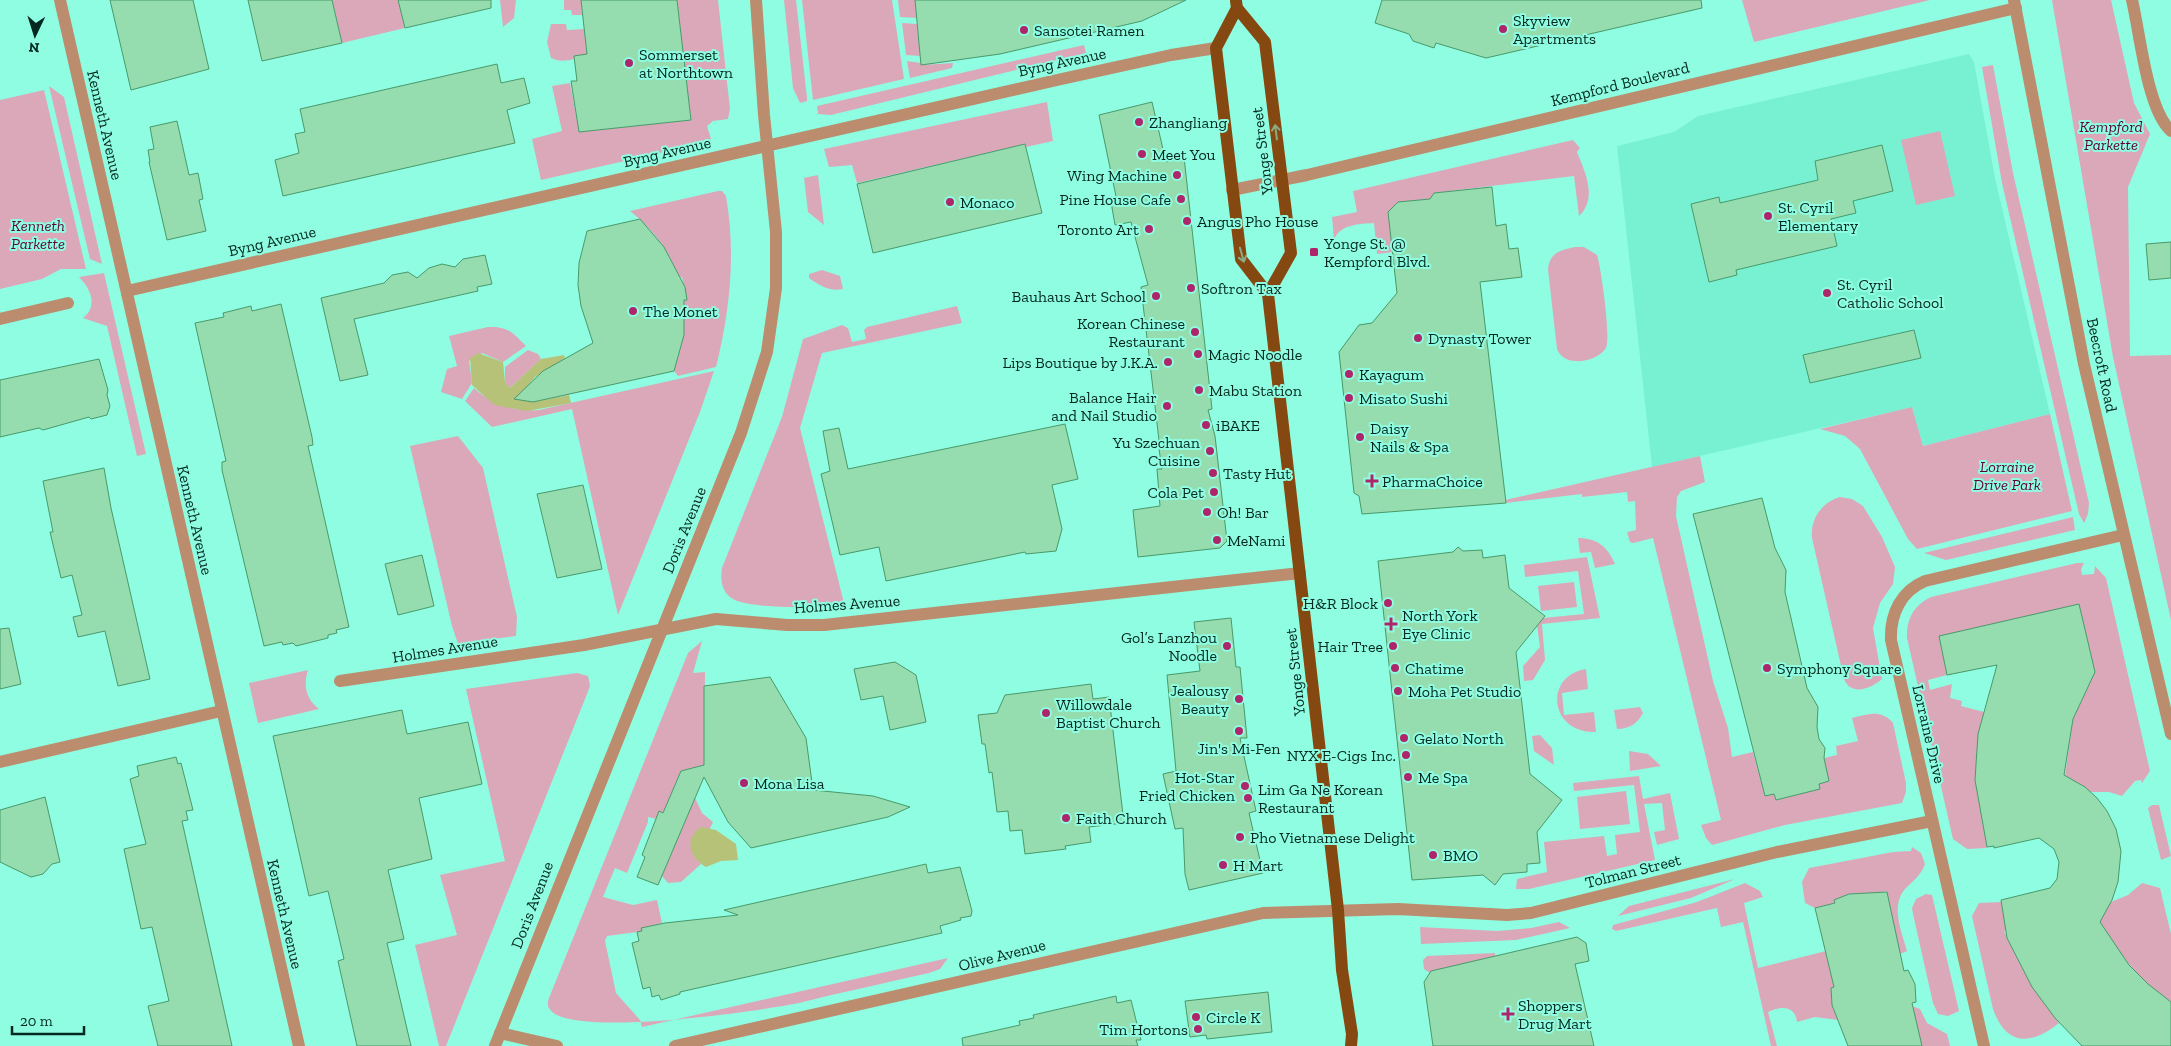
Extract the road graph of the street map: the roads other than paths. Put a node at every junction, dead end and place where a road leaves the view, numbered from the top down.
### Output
1 (60, 0) edge
2 (756, 0) edge
3 (2132, 0) edge
4 (1236, 4) edge
5 (2015, 4) edge
6 (1216, 48) junction
7 (2171, 131) edge
8 (767, 145) junction
9 (1282, 180) junction
10 (1232, 190) junction
11 (127, 291) junction
12 (1268, 294) junction
13 (68, 304) dead end
14 (0, 319) edge
15 (2123, 535) junction
16 (1300, 573) junction
17 (661, 630) junction
18 (340, 681) dead end
19 (221, 711) junction
20 (2171, 734) edge
21 (0, 762) edge
22 (1932, 821) junction
23 (1338, 910) junction
24 (500, 1033) junction
25 (299, 1046) edge
26 (495, 1046) edge
27 (557, 1046) edge
28 (676, 1046) edge
29 (1351, 1046) edge
30 (1984, 1046) edge

1 - 11 street, Kenneth Avenue
2 - 8 street, Doris Avenue
3 - 7 street
4 - 6 main road, Yonge Street
9 -> 4 main road, Yonge Street
5 - 9 street, Kempford Boulevard
5 - 15 street, Beecroft Road
6 - 8 street, Byng Avenue
6 - 10 main road, Yonge Street
8 - 11 street, Byng Avenue
8 - 17 street, Doris Avenue
9 - 10 street, Kempford Boulevard
9 - 12 main road, Yonge Street
10 -> 12 main road, Yonge Street
11 - 19 street, Kenneth Avenue
12 - 16 main road, Yonge Street
13 - 14 street
15 - 20 street, Beecroft Road
15 - 22 street, Lorraine Drive
16 - 17 street, Holmes Avenue
16 - 23 main road, Yonge Street
17 - 18 street, Holmes Avenue
17 - 24 street, Doris Avenue
19 - 21 street
19 - 25 street, Kenneth Avenue
22 - 23 street, Tolman Street
22 - 30 street, Lorraine Drive
23 - 28 street, Olive Avenue
23 - 29 main road, Yonge Street
24 - 26 street, Doris Avenue
24 - 27 street

